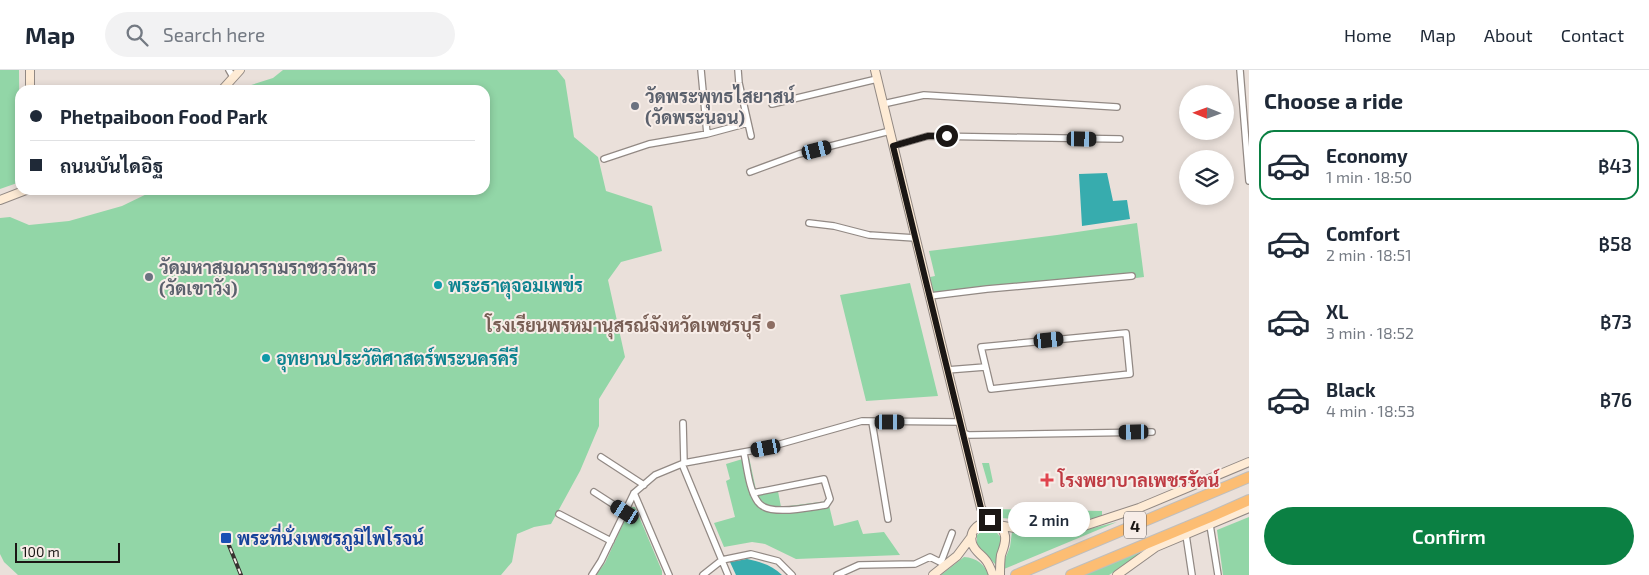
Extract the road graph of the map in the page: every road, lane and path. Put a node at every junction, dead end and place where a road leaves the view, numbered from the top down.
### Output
1 (30, 70) edge
2 (240, 70) edge
3 (701, 70) edge
4 (738, 70) edge
5 (875, 70) edge
6 (1240, 70) edge
7 (231, 74) edge
8 (877, 79) junction
9 (30, 85) edge
10 (225, 85) edge
11 (772, 104) dead end
12 (883, 104) junction
13 (1117, 106) dead end
14 (748, 123) junction
15 (890, 131) junction
16 (707, 134) junction
17 (750, 136) dead end
18 (1120, 139) dead end
19 (893, 146) junction
20 (604, 159) dead end
21 (750, 172) dead end
22 (1249, 181) edge
23 (15, 194) edge
24 (0, 200) edge
25 (809, 223) dead end
26 (915, 238) junction
27 (1132, 276) dead end
28 (930, 296) junction
29 (985, 367) junction
30 (947, 370) junction
31 (872, 422) junction
32 (960, 422) junction
33 (683, 423) dead end
34 (1152, 432) dead end
35 (963, 433) junction
36 (744, 453) junction
37 (601, 457) dead end
38 (1249, 462) edge
39 (683, 463) junction
40 (1249, 477) edge
41 (644, 485) junction
42 (594, 492) dead end
43 (634, 493) junction
44 (753, 493) junction
45 (1249, 500) edge
46 (981, 508) junction
47 (1249, 508) edge
48 (625, 512) junction
49 (559, 514) dead end
50 (888, 519) dead end
51 (996, 524) junction
52 (1210, 524) junction
53 (976, 527) junction
54 (952, 533) dead end
55 (1186, 535) junction
56 (972, 536) junction
57 (611, 541) junction
58 (722, 560) junction
59 (943, 563) junction
60 (1018, 574) edge
61 (592, 575) edge
62 (669, 575) edge
63 (703, 575) edge
64 (728, 575) edge
65 (792, 575) edge
66 (837, 575) edge
67 (933, 575) edge
68 (993, 575) edge
69 (1000, 575) edge
70 (1071, 575) edge
71 (1117, 575) edge
72 (1192, 575) edge
73 (1218, 575) edge

1 - 9 main road
2 - 7 main road
3 - 16 street
4 - 14 street
5 - 8 main road
6 - 22 street
7 - 10 main road
8 - 11 street
8 - 12 main road
12 - 13 street
12 - 15 main road
14 - 16 street
14 - 17 street
15 - 19 main road
15 - 21 street
16 - 20 street
18 - 19 street
19 - 26 main road
23 - 24 main road
25 - 26 street
26 - 28 main road
27 - 28 street
28 - 30 main road
29 - 29 street
29 - 30 street
30 - 32 main road
31 - 32 street
31 - 36 street
31 - 50 street
32 - 35 main road
33 - 39 street
34 - 35 street
35 - 46 main road
36 - 39 street
36 - 44 street
37 - 41 street
38 - 51 main road, 4
39 - 41 street
39 - 58 street
40 - 60 highway, 4
41 - 43 street
42 - 48 street
43 - 48 street
43 - 62 street
44 - 44 street
45 - 70 highway, 4
46 - 51 main road
46 - 53 main road
47 - 52 main road, 4
48 - 57 street
49 - 57 street
51 - 53 main road
51 - 69 main road
52 - 55 main road, 4
52 - 73 street
53 - 56 main road
54 - 59 street
55 - 71 main road, 4
55 - 72 street
56 - 59 main road
56 - 68 main road
57 - 61 street
58 - 63 street
58 - 64 street
58 - 65 street
59 - 66 street
59 - 67 main road

